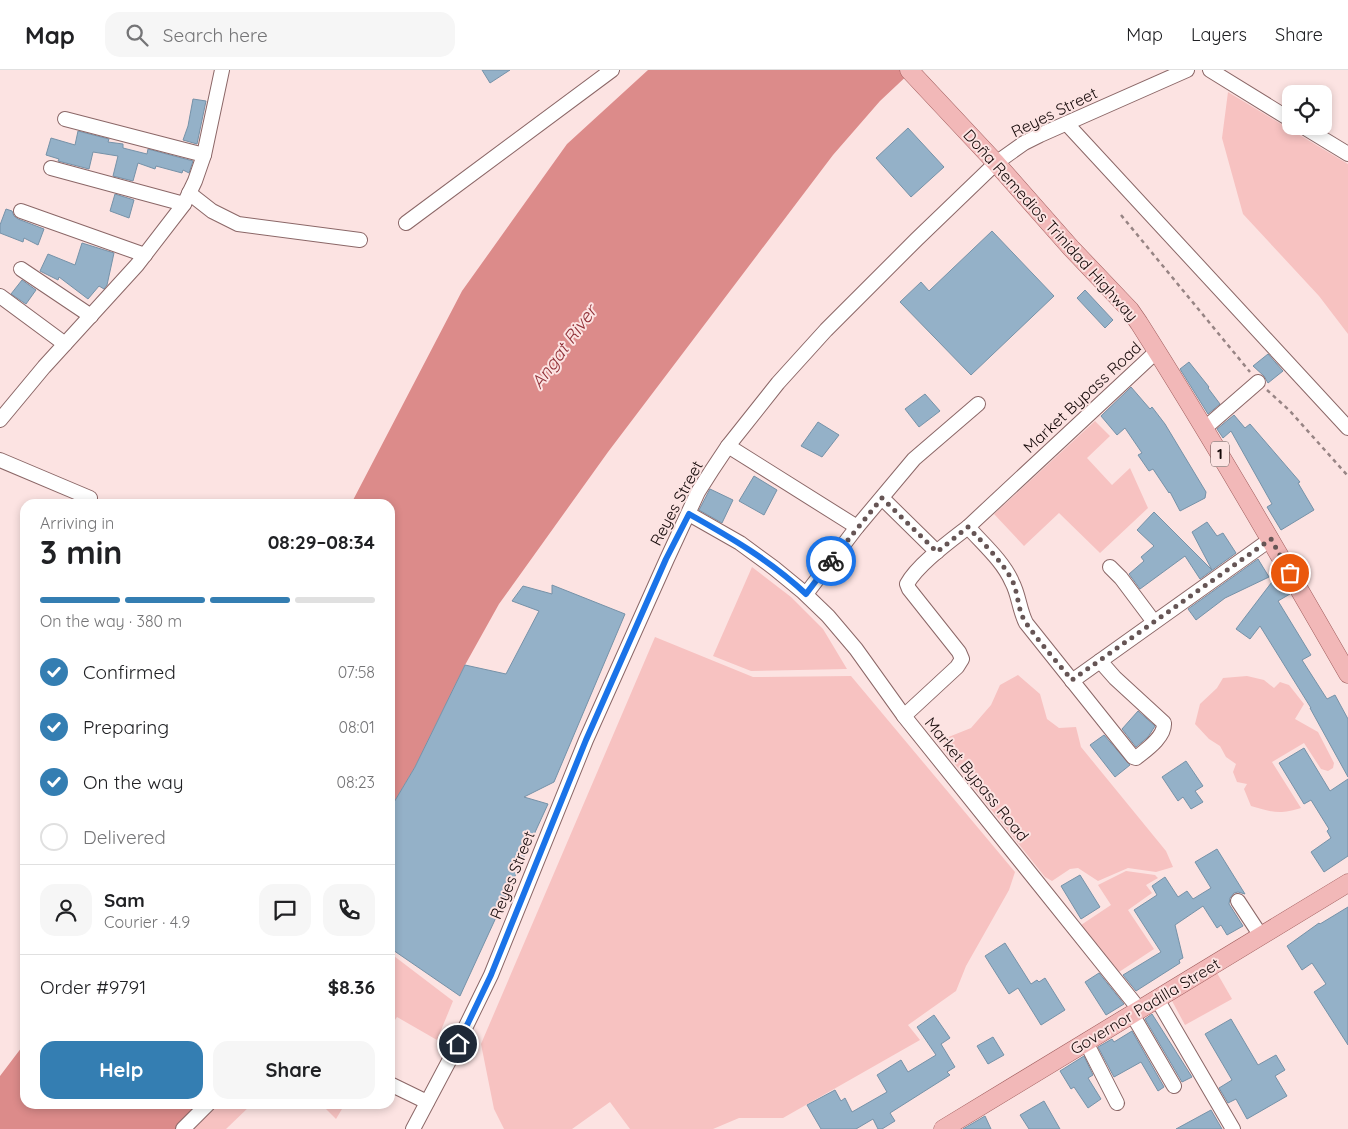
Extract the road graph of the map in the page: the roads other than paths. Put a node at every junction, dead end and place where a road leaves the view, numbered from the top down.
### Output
1 (222, 70) edge
2 (612, 70) edge
3 (909, 70) edge
4 (1187, 70) edge
5 (1210, 70) edge
6 (1282, 114) edge
7 (65, 119) dead end
8 (1067, 124) junction
9 (1318, 135) edge
10 (1346, 151) edge
11 (204, 155) junction
12 (996, 163) junction
13 (51, 168) dead end
14 (187, 199) junction
15 (21, 210) dead end
16 (406, 222) dead end
17 (360, 240) dead end
18 (145, 255) junction
19 (20, 269) dead end
20 (0, 296) edge
21 (90, 316) junction
22 (65, 344) junction
23 (1157, 351) junction
24 (1258, 382) road end
25 (978, 404) dead end
26 (0, 420) edge
27 (1205, 428) junction
28 (1348, 428) edge
29 (728, 446) junction
30 (0, 460) edge
31 (90, 498) dead end
32 (882, 498) junction
33 (689, 514) junction
34 (857, 527) junction
35 (968, 527) junction
36 (1271, 539) junction
37 (937, 552) junction
38 (1110, 567) dead end
39 (806, 594) junction
40 (1154, 622) junction
41 (1100, 661) junction
42 (1348, 674) edge
43 (1072, 680) junction
44 (904, 716) junction
45 (1348, 883) edge
46 (1238, 901) dead end
47 (1261, 936) junction
48 (1157, 999) junction
49 (1136, 1012) junction
50 (1086, 1042) junction
51 (395, 1086) edge
52 (1174, 1086) dead end
53 (428, 1102) junction
54 (1117, 1102) dead end
55 (203, 1109) edge
56 (950, 1127) edge
57 (183, 1129) edge
58 (413, 1129) edge
59 (1233, 1129) edge

1 - 11 street
2 - 16 street
3 - 12 main road, Doña Remedios Trinidad Highway / 1
4 - 8 street, Reyes Street
5 - 6 street
7 - 11 street
8 - 12 street, Reyes Street
8 - 28 street
9 - 10 street
11 - 14 street
12 - 23 main road, Doña Remedios Trinidad Highway / 1
12 - 29 street, Reyes Street
13 - 14 street
14 - 17 street
14 - 18 street
15 - 18 street
18 - 21 street
19 - 21 street
20 - 22 street
21 - 22 street
22 - 26 street
23 - 27 main road, Doña Remedios Trinidad Highway / 1
23 - 35 street, Market Bypass Road
24 - 27 street
25 - 32 street
27 - 36 main road, Doña Remedios Trinidad Highway / 1
29 - 33 street, Reyes Street
29 - 34 street
30 - 31 street
32 - 34 street
32 - 37 street
33 - 39 street
33 - 53 street, Reyes Street
34 - 39 street
35 - 37 street, Market Bypass Road
35 - 43 street
36 - 40 street
36 - 42 main road, Doña Remedios Trinidad Highway / 1
37 - 44 street, Market Bypass Road
38 - 40 street
39 - 44 street
40 - 41 street
41 - 43 street
41 - 43 street
44 - 49 street, Market Bypass Road
45 - 47 main road, Governor Padilla Street
46 - 47 street
47 - 48 main road, Governor Padilla Street
48 - 49 main road, Governor Padilla Street
48 - 59 street
49 - 50 main road, Governor Padilla Street
49 - 52 street, Market Bypass Road
50 - 54 street
50 - 56 main road, Governor Padilla Street
51 - 53 street
53 - 58 street, Reyes Street
55 - 57 street

